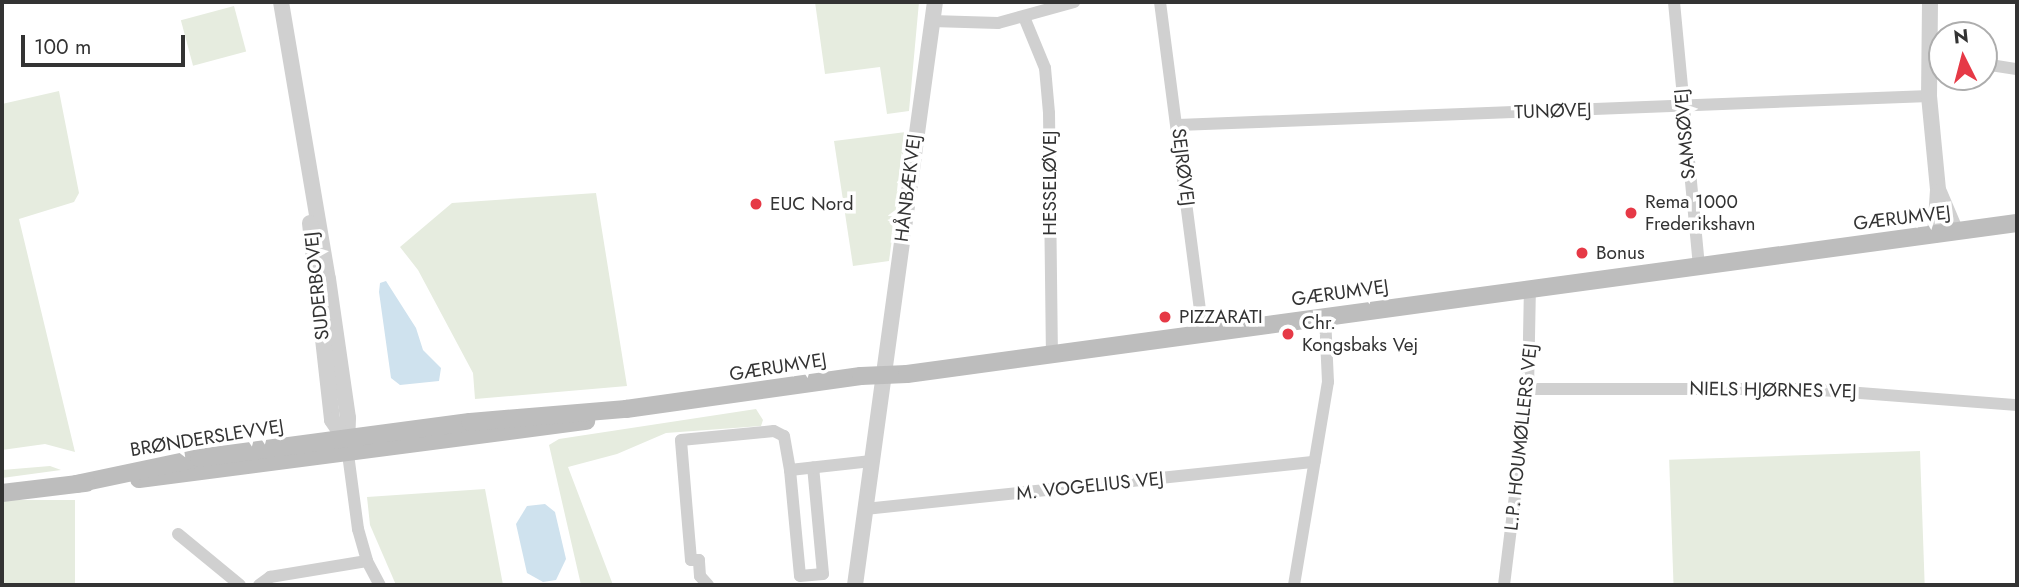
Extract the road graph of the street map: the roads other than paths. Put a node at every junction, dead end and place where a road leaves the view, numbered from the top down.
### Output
1 (281, 2) edge
2 (935, 2) edge
3 (1074, 2) edge
4 (1160, 2) edge
5 (1674, 2) edge
6 (1930, 2) edge
7 (1024, 17) junction
8 (932, 21) junction
9 (1932, 21) edge
10 (1998, 66) edge
11 (2017, 69) edge
12 (1930, 91) edge
13 (1929, 96) junction
14 (1682, 106) junction
15 (1178, 125) junction
16 (1938, 190) junction
17 (2017, 223) edge
18 (1956, 232) junction
19 (1935, 235) junction
20 (1699, 265) junction
21 (1530, 289) junction
22 (1325, 316) junction
23 (1203, 332) junction
24 (1052, 352) junction
25 (884, 375) junction
26 (1528, 389) junction
27 (2017, 405) edge
28 (346, 447) junction
29 (872, 461) junction
30 (1314, 463) junction
31 (813, 467) junction
32 (790, 470) junction
33 (2, 493) edge
34 (865, 509) junction
35 (178, 534) dead end
36 (367, 561) junction
37 (240, 585) edge
38 (259, 585) edge
39 (380, 585) edge
40 (708, 585) edge
41 (855, 585) edge
42 (1294, 585) edge
43 (1504, 585) edge

1 - 28 street, SUDERBOVEJ
2 - 8 street, HÅNBÆKVEJ
3 - 7 street
4 - 15 street, SEJRØVEJ
5 - 14 street, SAMSØVEJ
6 - 9 street
7 - 8 street
7 - 24 street, HESSELØVEJ
8 - 25 street, HÅNBÆKVEJ
10 - 11 street
12 - 13 street
13 - 14 street, TUNØVEJ
13 - 16 street
14 - 15 street, TUNØVEJ
14 - 20 street, SAMSØVEJ
15 - 23 street, SEJRØVEJ
16 - 18 street
16 - 19 street
17 - 18 main road, GÆRUMVEJ
18 - 19 main road, GÆRUMVEJ
19 - 20 main road, GÆRUMVEJ
20 - 21 main road, GÆRUMVEJ
21 - 22 main road, GÆRUMVEJ
21 - 26 street, L.P. HOUMØLLERS VEJ
22 - 23 main road, GÆRUMVEJ
22 - 30 street
23 - 24 main road, GÆRUMVEJ
24 - 25 main road, GÆRUMVEJ
25 - 28 main road, GÆRUMVEJ
25 - 29 street, HÅNBÆKVEJ
26 - 27 street, NIELS HJØRNES VEJ
26 - 43 street, L.P. HOUMØLLERS VEJ
28 - 33 main road, BRØNDERSLEVVEJ
28 - 36 street
29 - 31 street
29 - 34 street, HÅNBÆKVEJ
30 - 34 street, M. VOGELIUS VEJ
30 - 42 street
31 - 32 street
31 - 32 street
32 - 40 street
34 - 41 street, HÅNBÆKVEJ
35 - 37 street
36 - 38 street
36 - 39 street

